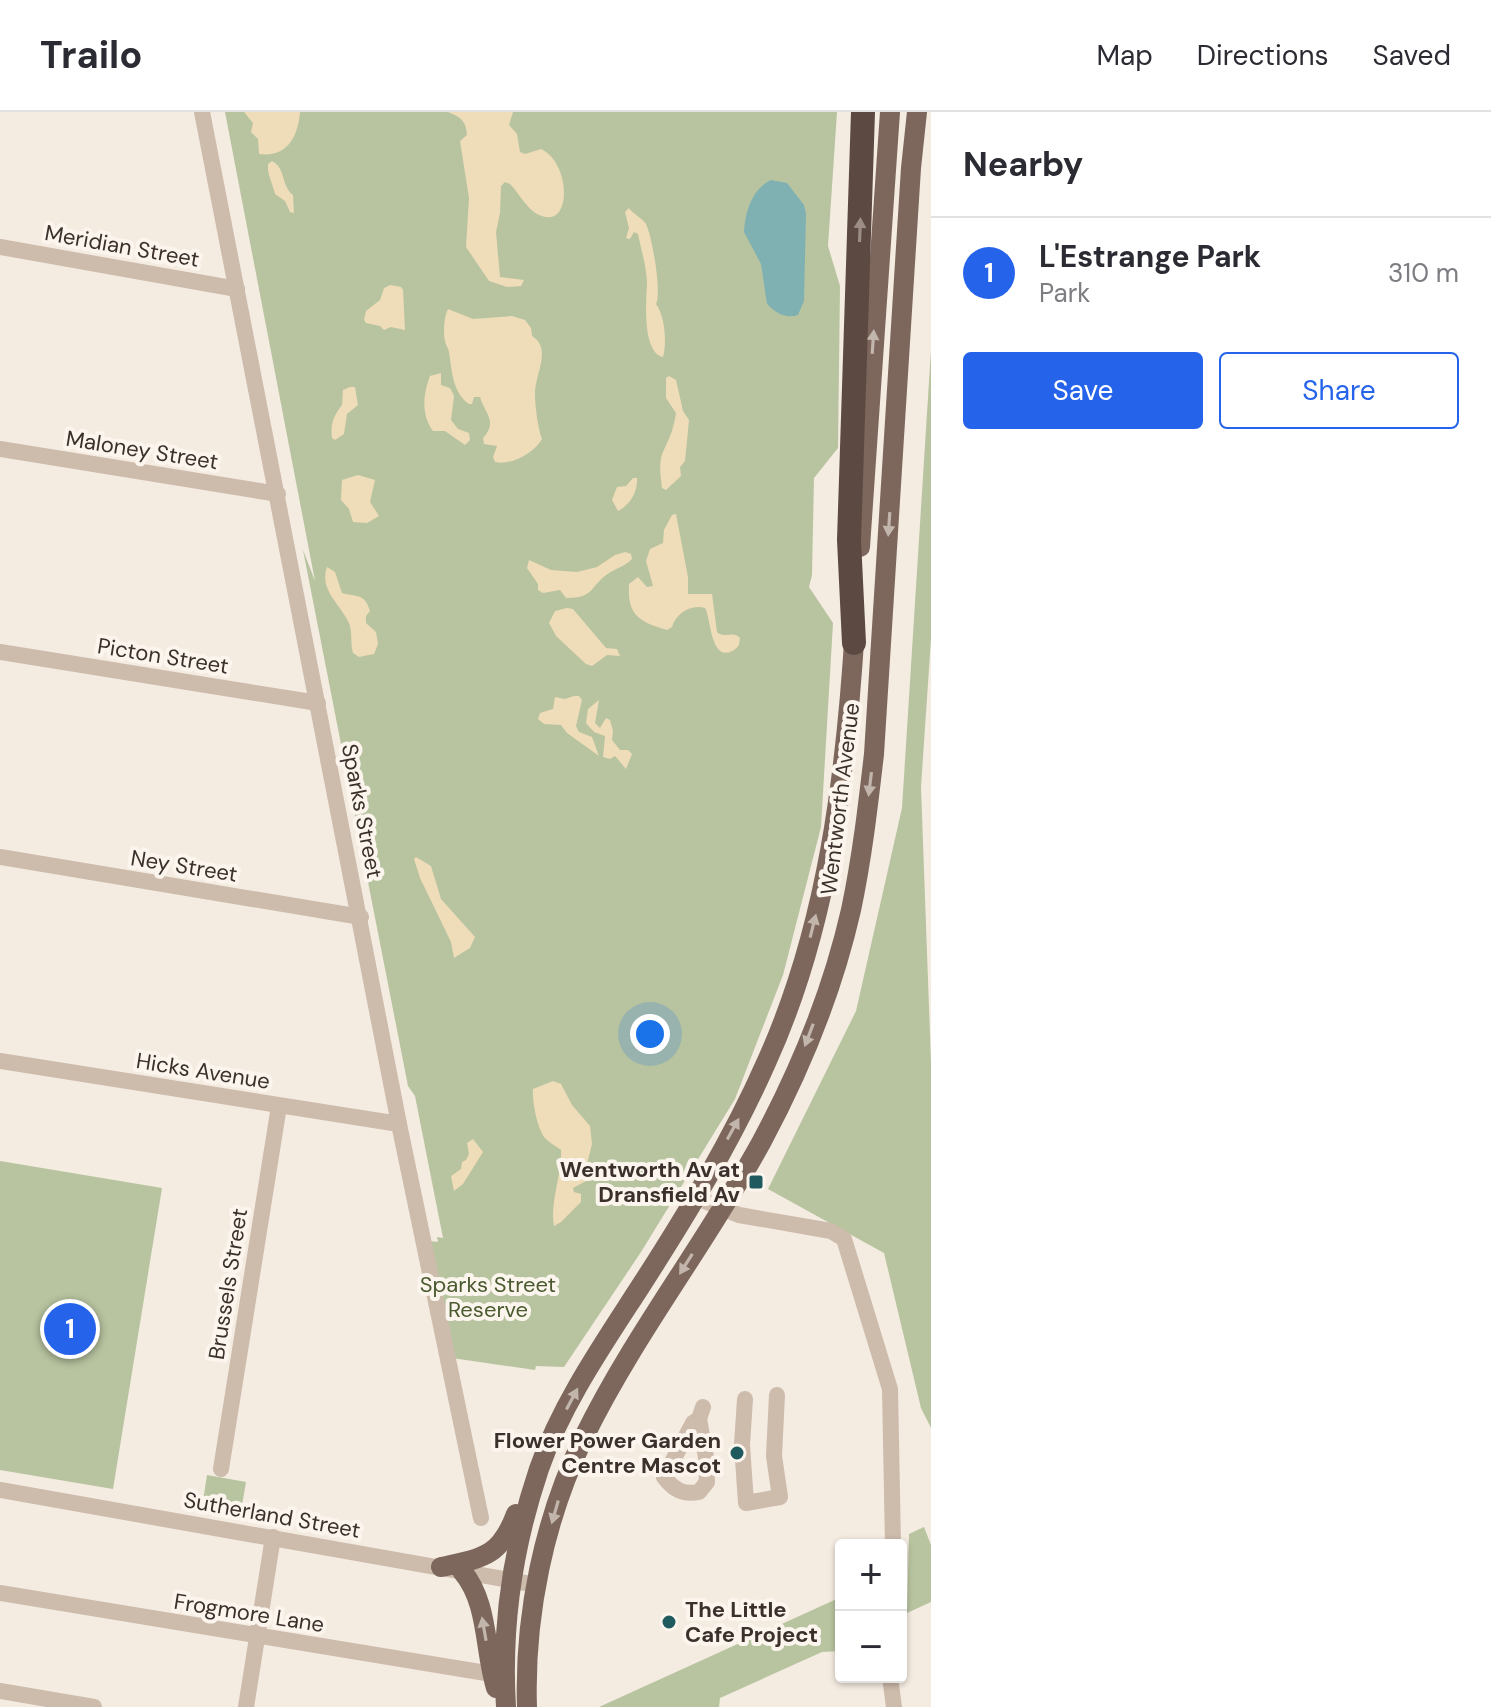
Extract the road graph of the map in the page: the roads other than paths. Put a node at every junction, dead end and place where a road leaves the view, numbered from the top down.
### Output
1 (202, 112) edge
2 (863, 112) edge
3 (890, 112) edge
4 (917, 112) edge
5 (0, 247) edge
6 (237, 289) junction
7 (0, 449) edge
8 (278, 494) junction
9 (854, 643) junction
10 (0, 652) edge
11 (318, 703) junction
12 (0, 857) edge
13 (361, 917) junction
14 (0, 1061) edge
15 (279, 1106) junction
16 (399, 1124) junction
17 (695, 1197) junction
18 (720, 1210) junction
19 (777, 1395) dead end
20 (745, 1399) dead end
21 (221, 1469) dead end
22 (539, 1469) junction
23 (0, 1490) edge
24 (481, 1518) dead end
25 (273, 1537) junction
26 (893, 1539) edge
27 (441, 1567) junction
28 (462, 1571) junction
29 (512, 1579) junction
30 (537, 1585) junction
31 (0, 1593) edge
32 (257, 1637) junction
33 (492, 1674) junction
34 (891, 1683) edge
35 (0, 1691) edge
36 (94, 1707) edge
37 (246, 1707) edge
38 (504, 1707) edge
39 (527, 1707) edge
40 (894, 1707) edge

1 - 6 street, Sparks Street
9 -> 2 highway
9 -> 3 main road, Wentworth Avenue
4 -> 18 main road, Wentworth Avenue
5 - 6 street, Meridian Street
6 - 8 street, Sparks Street
7 - 8 street, Maloney Street
8 - 11 street, Sparks Street
17 -> 9 main road, Wentworth Avenue
10 - 11 street, Picton Street
11 - 13 street, Sparks Street
12 - 13 street, Ney Street
13 - 16 street, Sparks Street
14 - 15 street, Hicks Avenue
15 - 16 street, Hicks Avenue
15 - 21 street, Brussels Street
16 - 24 street, Sparks Street
17 - 18 street
22 -> 17 main road, Wentworth Avenue
18 - 26 street
18 -> 30 main road, Wentworth Avenue
19 - 20 street
22 - 27 main road
22 - 29 main road, Wentworth Avenue
23 - 25 street, Sutherland Street
25 - 27 street, Sutherland Street
25 - 32 street
27 - 28 street, Sutherland Street
28 - 29 street, Sutherland Street
33 -> 28 main road
29 - 30 street, Sutherland Street
29 - 38 main road, Wentworth Avenue
30 - 39 main road, Wentworth Avenue
31 - 32 street, Frogmore Lane
32 - 33 street, Frogmore Lane
32 - 37 street
33 - 38 main road
34 - 40 street
35 - 36 street

